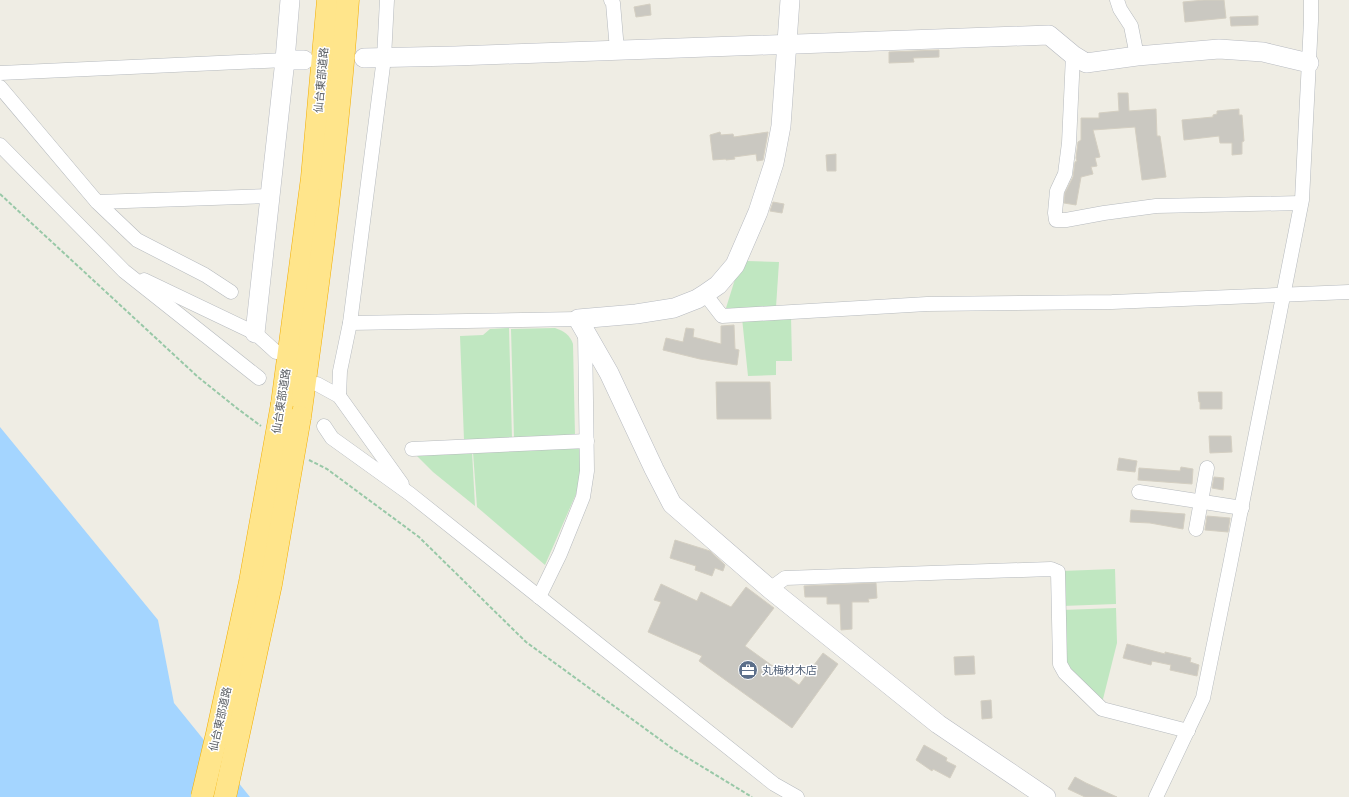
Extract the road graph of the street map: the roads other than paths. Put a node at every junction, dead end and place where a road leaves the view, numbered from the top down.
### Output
1 (290, 0) edge
2 (328, 0) edge
3 (348, 0) edge
4 (388, 0) edge
5 (611, 0) edge
6 (790, 0) edge
7 (1117, 0) edge
8 (1310, 0) edge
9 (787, 44) junction
10 (617, 50) junction
11 (1073, 55) junction
12 (1137, 56) junction
13 (364, 58) dead end
14 (384, 58) junction
15 (285, 60) junction
16 (304, 60) dead end
17 (1309, 63) junction
18 (0, 73) edge
19 (0, 87) edge
20 (0, 145) edge
21 (270, 196) junction
22 (97, 202) junction
23 (1301, 203) junction
24 (124, 270) junction
25 (231, 292) dead end
26 (1349, 292) edge
27 (705, 294) junction
28 (1283, 295) junction
29 (350, 322) junction
30 (582, 324) junction
31 (255, 333) junction
32 (276, 352) dead end
33 (259, 378) dead end
34 (317, 384) dead end
35 (339, 396) junction
36 (324, 426) dead end
37 (587, 441) junction
38 (412, 449) dead end
39 (1207, 468) dead end
40 (1140, 492) dead end
41 (410, 494) junction
42 (1201, 502) junction
43 (1242, 508) junction
44 (1196, 529) dead end
45 (770, 588) junction
46 (539, 597) junction
47 (1188, 731) junction
48 (202, 797) edge
49 (225, 797) edge
50 (797, 797) edge
51 (1046, 797) edge
52 (1156, 797) edge

1 - 15 street
2 - 48 highway, 仙台東部道路, bridge
3 - 49 highway, 仙台東部道路, bridge
4 - 14 street
5 - 10 street
6 - 9 street
7 - 12 street
8 - 17 street
9 - 10 street
9 - 11 street
9 - 27 street
10 - 14 street
11 - 12 street
11 - 23 street
12 - 17 street
13 - 14 street
14 - 29 street
15 - 16 street
15 - 18 street
15 - 21 street
17 - 23 street
19 - 22 street
20 - 24 street
21 - 22 street
21 - 31 street
22 - 25 street
23 - 28 street
24 - 31 street
24 - 33 street
26 - 28 street
27 - 28 street
27 - 30 street
28 - 43 street
29 - 30 street
29 - 35 street
30 - 37 street
30 - 45 street
31 - 32 street
34 - 35 street
35 - 41 street
36 - 41 street
37 - 38 street
37 - 46 street
39 - 42 street
40 - 42 street
41 - 46 street
42 - 43 street
42 - 44 street
43 - 47 street
45 - 47 street
45 - 51 street
46 - 50 street
47 - 52 street

